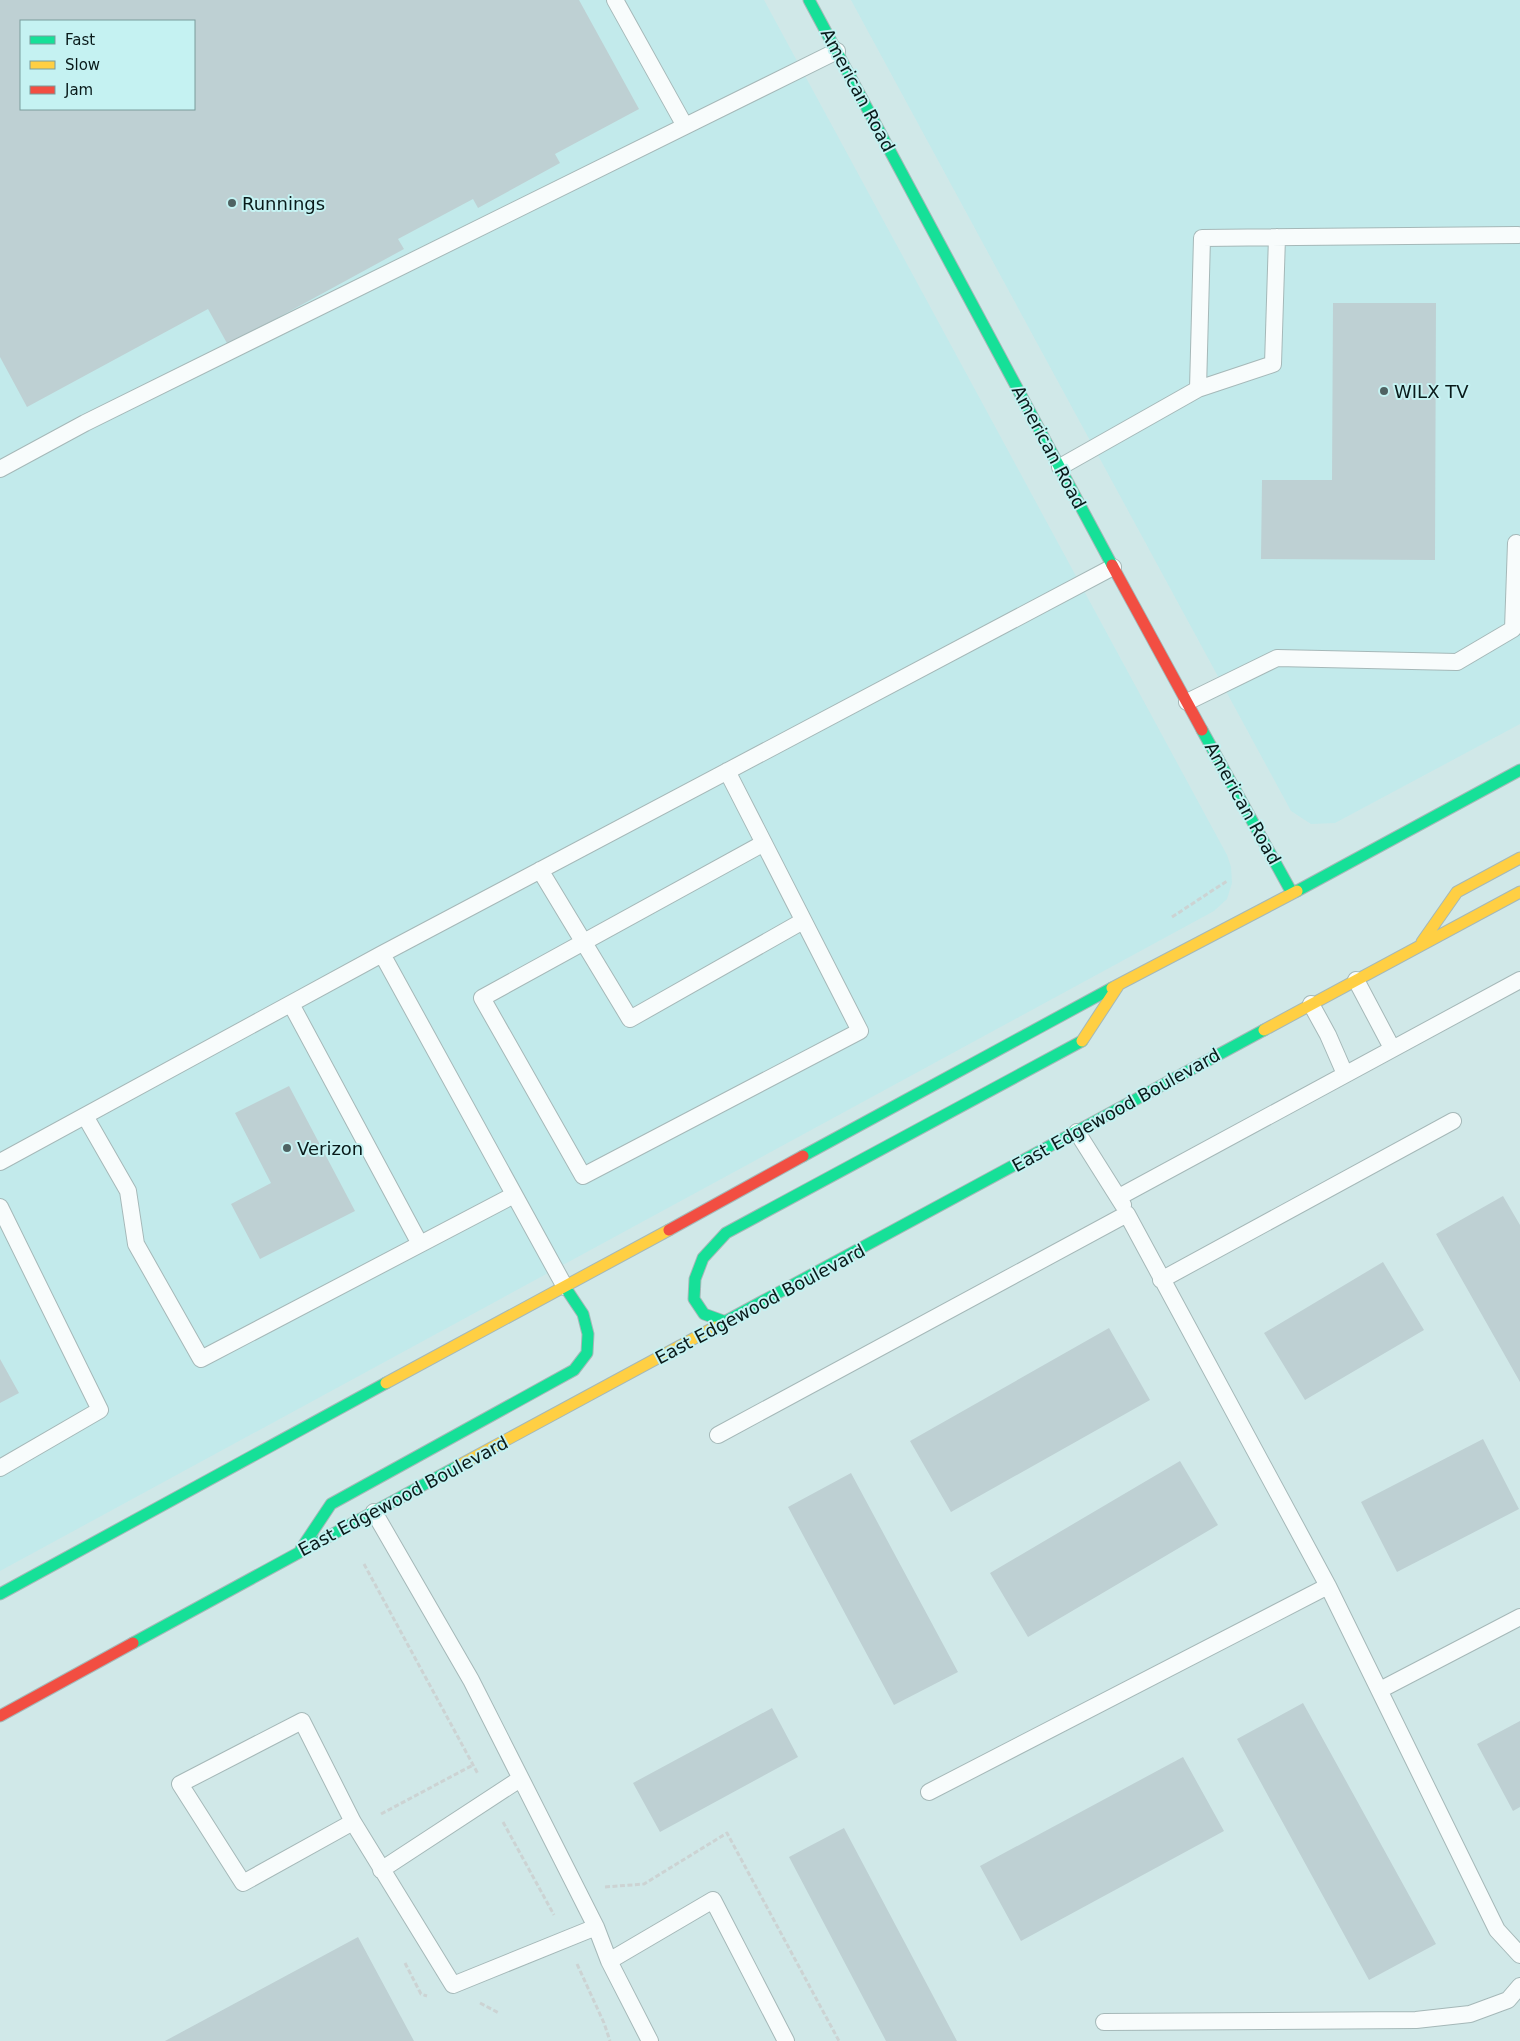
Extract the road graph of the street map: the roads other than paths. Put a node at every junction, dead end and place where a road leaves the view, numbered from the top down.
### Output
1 (615, 0) edge
2 (809, 0) edge
3 (837, 51) junction
4 (685, 126) junction
5 (1518, 235) dead end
6 (1276, 237) junction
7 (1198, 389) junction
8 (1060, 468) junction
9 (0, 470) edge
10 (1516, 543) dead end
11 (1113, 567) junction
12 (1188, 702) junction
13 (1520, 770) edge
14 (727, 771) junction
15 (764, 844) junction
16 (1520, 858) edge
17 (540, 870) junction
18 (1520, 892) edge
19 (1292, 894) junction
20 (804, 921) junction
21 (583, 942) junction
22 (1418, 947) junction
23 (382, 954) junction
24 (1356, 980) junction
25 (1520, 980) edge
26 (1118, 985) junction
27 (290, 1004) junction
28 (1311, 1004) junction
29 (1392, 1048) junction
30 (1345, 1074) junction
31 (85, 1116) junction
32 (1453, 1121) dead end
33 (1077, 1132) junction
34 (0, 1162) edge
35 (514, 1194) junction
36 (1119, 1197) junction
37 (0, 1207) edge
38 (1127, 1214) junction
39 (420, 1244) junction
40 (1162, 1280) junction
41 (565, 1287) junction
42 (726, 1322) junction
43 (718, 1435) dead end
44 (0, 1468) edge
45 (374, 1512) junction
46 (299, 1552) junction
47 (1328, 1586) junction
48 (0, 1594) edge
49 (1520, 1617) edge
50 (1380, 1690) junction
51 (0, 1716) edge
52 (520, 1779) junction
53 (929, 1792) dead end
54 (353, 1822) junction
55 (381, 1870) junction
56 (596, 1927) junction
57 (1520, 1955) edge
58 (610, 1960) junction
59 (1520, 1986) edge
60 (1104, 2022) dead end
61 (650, 2041) edge
62 (786, 2041) edge

1 - 4 lane
2 - 3 street, American Road
3 - 4 lane
3 - 8 street, American Road
4 - 9 lane
5 - 6 lane
6 - 7 lane
6 - 7 lane
7 - 8 lane
8 - 11 street, American Road
10 - 12 lane
11 - 12 street, American Road
11 - 14 lane
12 - 19 street, American Road
13 - 19 street
14 - 15 lane
14 - 17 lane
15 - 20 lane
15 - 21 lane
16 - 22 street
17 - 21 lane
17 - 23 lane
18 - 22 street, East Edgewood Boulevard
19 - 26 street
20 - 21 lane
20 - 21 lane
22 - 24 street, East Edgewood Boulevard
23 - 27 lane
23 - 35 lane
24 - 28 street, East Edgewood Boulevard
24 - 29 lane
25 - 29 lane
26 - 41 street
26 - 42 street
27 - 31 lane
27 - 39 lane
28 - 30 lane
28 - 33 street, East Edgewood Boulevard
29 - 30 lane
30 - 36 lane
31 - 34 lane
31 - 39 lane
32 - 40 lane
33 - 36 lane
33 - 42 street, East Edgewood Boulevard
35 - 39 lane
35 - 41 lane
36 - 38 lane
37 - 44 lane
38 - 40 lane
38 - 43 lane
40 - 47 lane
41 - 46 street
41 - 48 street
42 - 45 street, East Edgewood Boulevard
45 - 46 street, East Edgewood Boulevard
45 - 52 lane
46 - 51 street, East Edgewood Boulevard
47 - 50 lane
47 - 53 lane
49 - 50 lane
50 - 57 lane
52 - 55 lane
52 - 56 lane
54 - 54 lane
54 - 55 lane
55 - 56 lane
56 - 58 lane
58 - 61 lane
58 - 62 lane
59 - 60 lane

